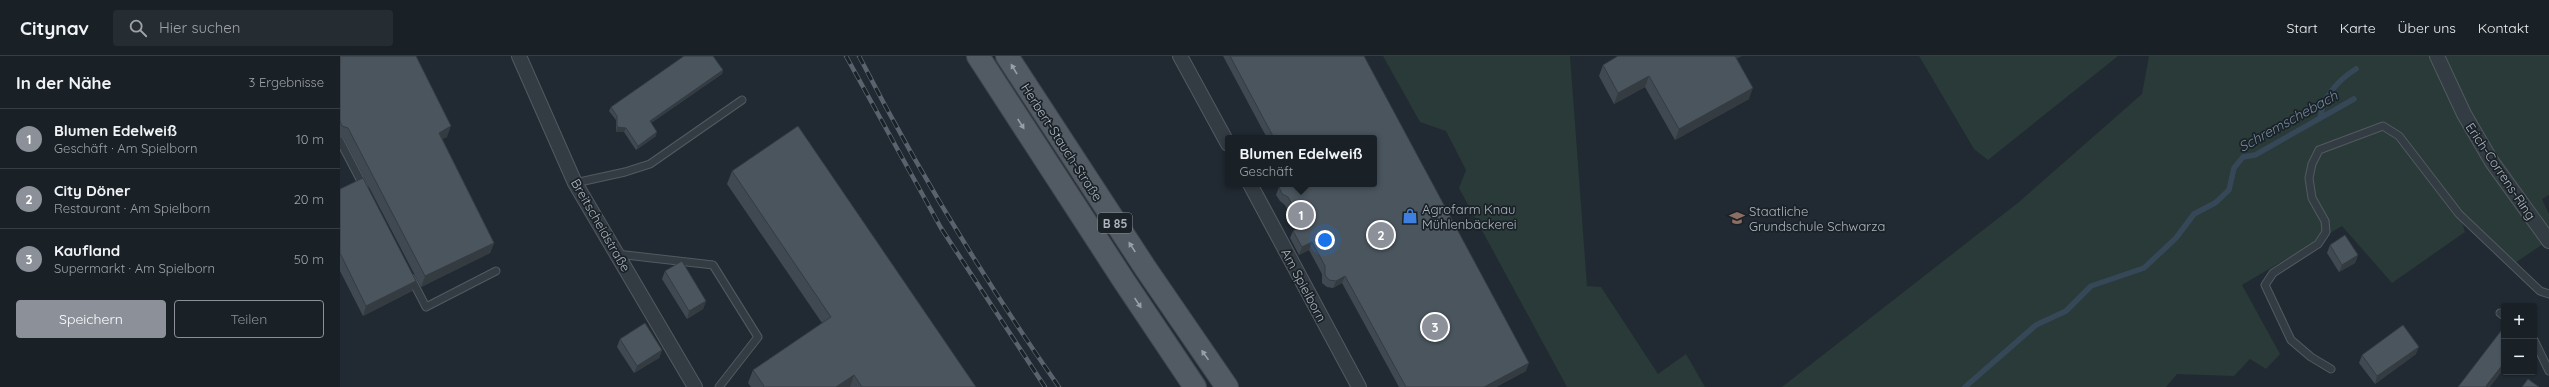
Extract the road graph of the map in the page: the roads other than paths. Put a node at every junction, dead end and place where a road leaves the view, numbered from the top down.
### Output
1 (519, 56) edge
2 (978, 56) edge
3 (1007, 56) edge
4 (1180, 56) edge
5 (2437, 56) edge
6 (742, 100) dead end
7 (1225, 138) edge
8 (340, 141) edge
9 (575, 183) junction
10 (1252, 187) edge
11 (369, 197) edge
12 (2549, 241) edge
13 (617, 254) junction
14 (496, 271) dead end
15 (408, 273) edge
16 (2549, 294) edge
17 (2537, 346) edge
18 (2331, 369) dead end
19 (2549, 371) edge
20 (695, 387) edge
21 (719, 387) edge
22 (1195, 387) edge
23 (1227, 387) edge
24 (1359, 387) edge

1 - 9 street, Breitscheidstraße
2 -> 22 main road, Herbert-Stauch-Straße / B 85
23 -> 3 main road, Herbert-Stauch-Straße / B 85
4 - 7 street
5 - 12 street, Erich-Correns-Ring
6 - 9 lane
8 - 11 lane
9 - 13 street, Breitscheidstraße
10 - 24 street, Am Spielborn
13 - 20 street, Breitscheidstraße
13 - 21 lane
14 - 15 lane
16 - 18 lane
17 - 19 lane

